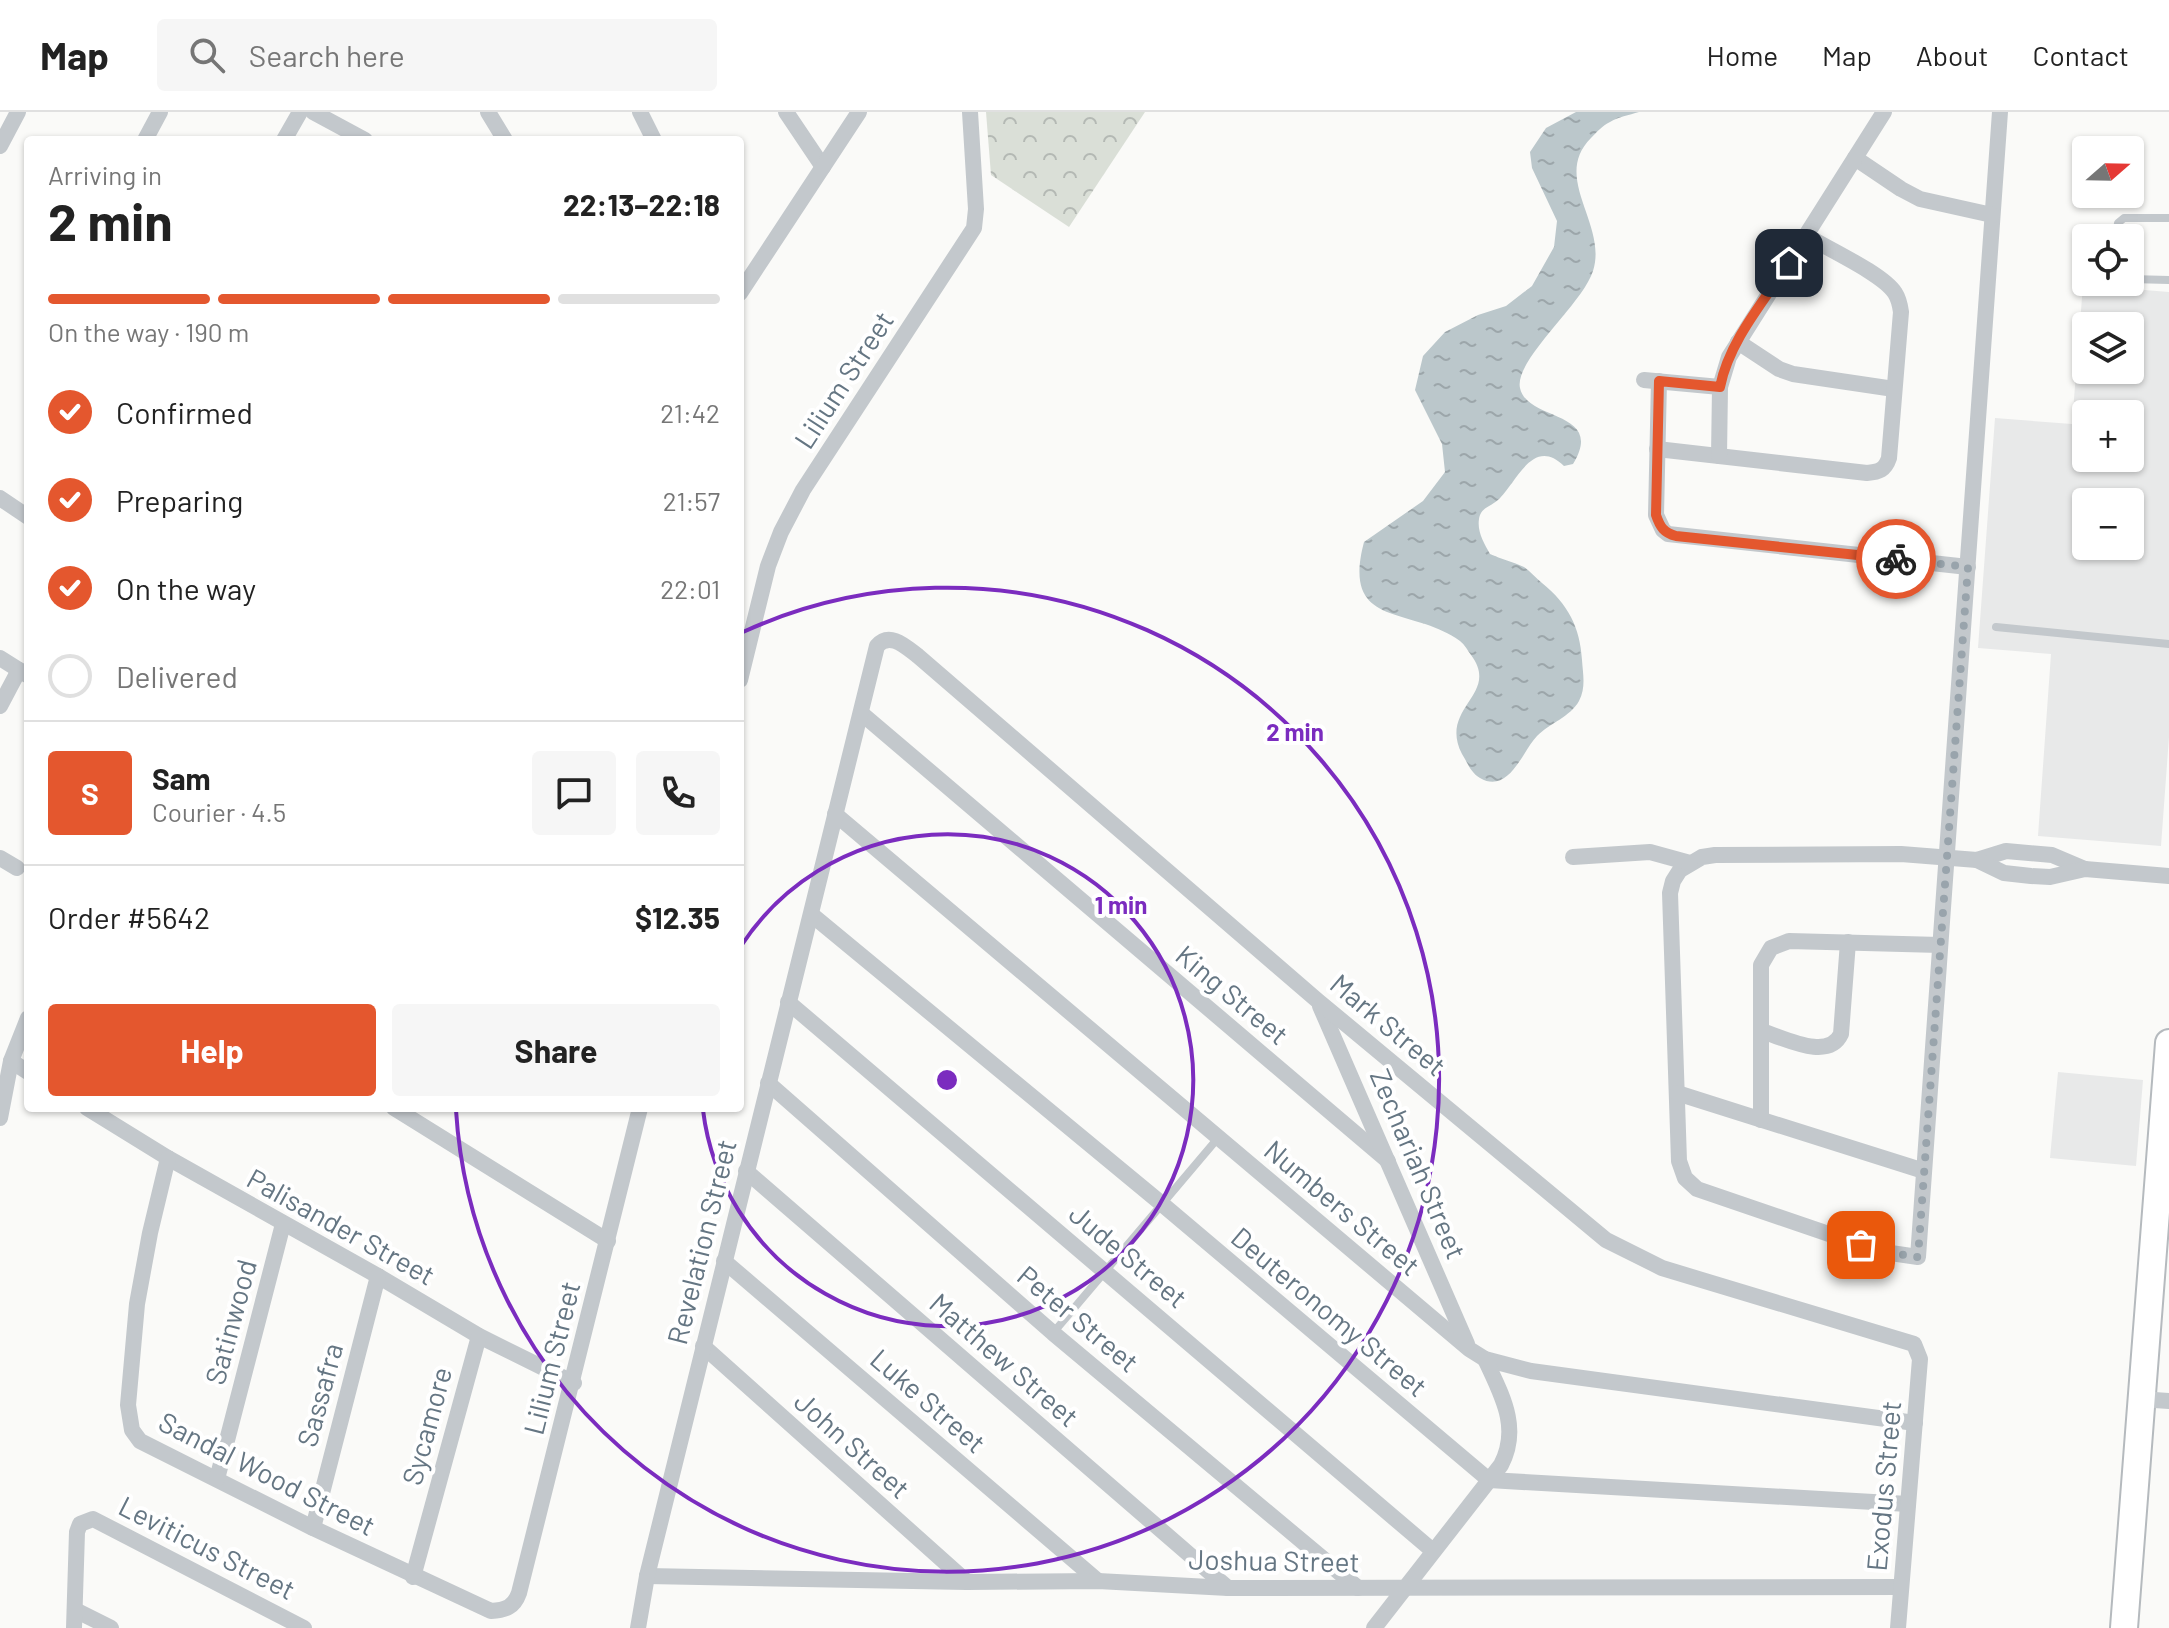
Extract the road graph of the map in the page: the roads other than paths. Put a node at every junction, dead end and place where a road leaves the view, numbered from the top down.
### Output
1 (18, 112) edge
2 (160, 112) edge
3 (300, 112) edge
4 (313, 112) edge
5 (488, 112) edge
6 (640, 112) edge
7 (786, 112) edge
8 (859, 112) edge
9 (970, 112) edge
10 (1884, 112) edge
11 (2000, 112) edge
12 (147, 136) edge
13 (286, 136) edge
14 (358, 136) edge
15 (503, 136) edge
16 (652, 136) edge
17 (0, 146) edge
18 (1855, 158) junction
19 (823, 167) junction
20 (1992, 215) junction
21 (2169, 218) edge
22 (2118, 224) edge
23 (1807, 236) junction
24 (2144, 279) edge
25 (2169, 280) edge
26 (744, 287) edge
27 (1738, 342) junction
28 (1720, 387) junction
29 (1894, 389) junction
30 (1657, 449) junction
31 (1719, 456) junction
32 (0, 498) edge
33 (24, 514) edge
34 (1968, 567) junction
35 (1996, 627) dead end
36 (883, 640) joint
37 (2169, 644) edge
38 (0, 658) edge
39 (744, 664) edge
40 (24, 673) edge
41 (0, 706) edge
42 (861, 713) junction
43 (835, 814) junction
44 (1573, 857) dead end
45 (0, 858) edge
46 (1946, 858) junction
47 (1690, 863) junction
48 (17, 868) dead end
49 (2169, 876) edge
50 (812, 915) junction
51 (1848, 942) junction
52 (1940, 945) junction
53 (1318, 1001) junction
54 (788, 1002) junction
55 (24, 1028) edge
56 (1761, 1031) junction
57 (2169, 1043) edge
58 (11, 1061) junction
59 (24, 1069) edge
60 (768, 1083) junction
61 (1677, 1093) junction
62 (93, 1112) edge
63 (400, 1112) edge
64 (639, 1112) edge
65 (0, 1118) edge
66 (1761, 1120) junction
67 (1218, 1138) junction
68 (168, 1158) junction
69 (1388, 1161) junction
70 (746, 1171) junction
71 (1924, 1171) junction
72 (1162, 1204) junction
73 (283, 1224) junction
74 (608, 1241) junction
75 (724, 1261) junction
76 (1106, 1271) junction
77 (378, 1276) junction
78 (1053, 1333) junction
79 (479, 1336) junction
80 (703, 1346) junction
81 (1469, 1349) junction
82 (1918, 1349) joint
83 (1485, 1359) junction
84 (574, 1383) junction
85 (2140, 1399) junction
86 (2169, 1401) edge
87 (1915, 1423) junction
88 (217, 1479) junction
89 (1489, 1480) junction
90 (1908, 1504) junction
91 (313, 1528) junction
92 (1433, 1551) junction
93 (647, 1576) junction
94 (413, 1577) junction
95 (1098, 1581) junction
96 (967, 1582) junction
97 (1405, 1587) junction
98 (1901, 1587) junction
99 (1228, 1588) junction
100 (1358, 1588) junction
101 (75, 1610) junction
102 (501, 1611) joint
103 (74, 1628) edge
104 (111, 1628) edge
105 (304, 1628) edge
106 (638, 1628) edge
107 (1374, 1628) edge
108 (1898, 1628) edge
109 (2124, 1628) edge

1 - 17 street
2 - 12 street
3 - 13 street
4 - 14 street
5 - 15 street
6 - 16 street
7 - 19 street
8 - 19 street
9 - 39 street, Lilium Street
10 - 18 street
11 - 20 street
18 - 20 street
18 - 23 street
19 - 26 street
20 - 34 street
21 - 22 lane
23 - 27 street
23 - 29 street
24 - 25 lane
27 - 28 street
27 - 29 street
28 - 30 street
28 - 31 street
29 - 31 street
30 - 31 street
30 - 34 street
32 - 33 street
34 - 46 street
35 - 37 lane
36 - 42 street, Revelation Street
36 - 53 street, Mark Street
38 - 40 street
40 - 41 street
42 - 43 street, Revelation Street
42 - 69 street, King Street
43 - 50 street, Revelation Street
43 - 67 street, Numbers Street
44 - 47 street
45 - 48 street
46 - 47 street
46 - 49 street
46 - 52 street
47 - 61 street
50 - 54 street, Revelation Street
50 - 72 street, Deuteronomy Street
51 - 52 street
51 - 56 street
51 - 56 street
52 - 71 street
53 - 69 street, Zechariah Street
53 - 82 street, Mark Street
54 - 60 street, Revelation Street
54 - 76 street, Jude Street
55 - 58 street
56 - 66 street
57 - 85 main road
58 - 59 street
58 - 65 street
60 - 70 street, Revelation Street
60 - 78 street, Peter Street
61 - 66 street
61 - 71 street
62 - 68 street, Palisander Street
63 - 74 street
64 - 74 street, Lilium Street
66 - 71 street
67 - 72 lane
67 - 81 street, Numbers Street
68 - 73 street, Palisander Street
68 - 88 street, Sandal Wood Street
69 - 81 street, Zechariah Street
70 - 75 street, Revelation Street
70 - 99 street, Matthew Street
72 - 76 lane
72 - 89 street, Deuteronomy Street
73 - 77 street, Palisander Street
73 - 88 street, Satinwood
74 - 84 street, Lilium Street
75 - 80 street, Revelation Street
75 - 95 street, Luke Street
76 - 78 lane
76 - 92 street, Jude Street
77 - 79 street, Palisander Street
77 - 91 street, Sassafra
78 - 100 street, Peter Street
79 - 84 street, Palisander Street
79 - 94 street, Sycamore
80 - 93 street, Revelation Street
80 - 96 street, John Street
81 - 83 street, Numbers Street
82 - 87 street, Exodus Street
83 - 87 street, Numbers Street
83 - 89 street
84 - 102 street, Lilium Street
85 - 86 street
85 - 109 main road
87 - 90 street, Exodus Street
88 - 91 street, Sandal Wood Street
89 - 90 street
89 - 92 street
90 - 98 street, Exodus Street
91 - 94 street, Sandal Wood Street
92 - 97 street
93 - 96 street, Joshua Street
93 - 106 street, Revelation Street
94 - 102 street, Sandal Wood Street
95 - 96 street, Joshua Street
95 - 99 street, Joshua Street
97 - 98 street, Joshua Street
97 - 100 street, Joshua Street
97 - 107 street
98 - 108 street, Exodus Street
99 - 100 street, Joshua Street
101 - 103 street
101 - 104 street
101 - 105 street, Leviticus Street

